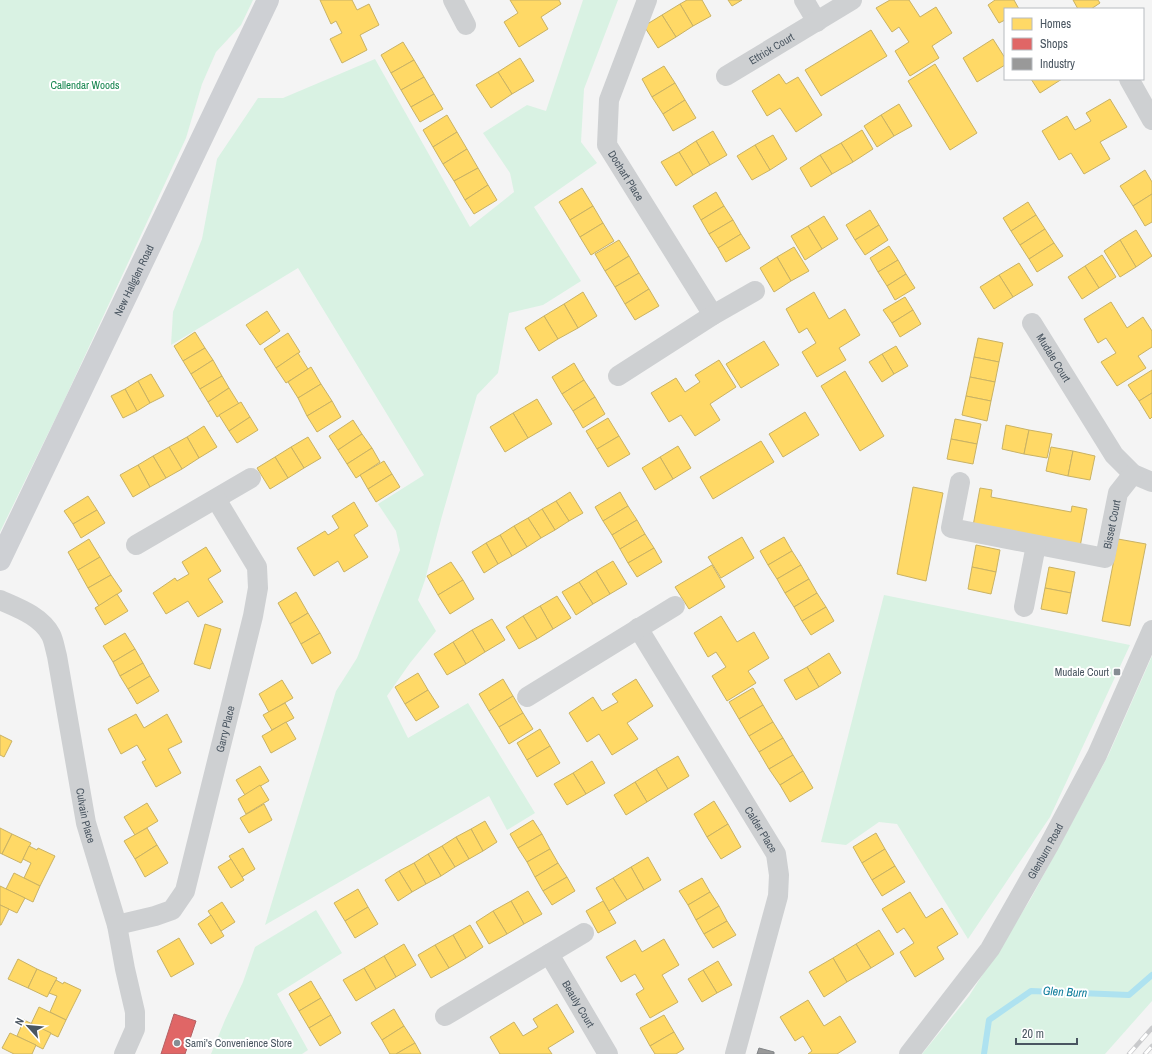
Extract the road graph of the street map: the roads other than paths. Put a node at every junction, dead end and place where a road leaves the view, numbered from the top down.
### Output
1 (268, 0) edge
2 (453, 0) edge
3 (647, 0) edge
4 (804, 0) edge
5 (852, 0) edge
6 (817, 22) junction
7 (466, 25) dead end
8 (726, 76) dead end
9 (1130, 80) edge
10 (1152, 120) edge
11 (755, 291) dead end
12 (713, 315) junction
13 (1032, 322) dead end
14 (618, 376) dead end
15 (1133, 474) junction
16 (251, 478) dead end
17 (960, 482) dead end
18 (1152, 482) edge
19 (216, 498) junction
20 (136, 545) dead end
21 (1036, 545) junction
22 (0, 560) edge
23 (0, 600) edge
24 (675, 606) dead end
25 (1024, 607) dead end
26 (638, 628) junction
27 (1152, 630) edge
28 (527, 697) dead end
29 (117, 924) junction
30 (584, 933) dead end
31 (549, 954) junction
32 (445, 1016) dead end
33 (124, 1054) edge
34 (608, 1054) edge
35 (735, 1054) edge
36 (909, 1054) edge

1 - 22 street, New Hallglen Road
2 - 7 street
3 - 12 street, Dochart Place
4 - 6 street
5 - 6 street, Ettrick Court
6 - 8 street, Ettrick Court
9 - 10 street
11 - 12 street
12 - 14 street
13 - 15 street, Mudale Court
15 - 18 street, Mudale Court
15 - 21 street, Bisset Court
16 - 19 street
17 - 21 street, Bisset Court
19 - 20 street
19 - 29 street, Garry Place
21 - 25 street
23 - 29 street, Culvain Place
24 - 26 street
26 - 28 street
26 - 35 street, Calder Place
27 - 36 street, Glenburn Road
29 - 33 street, Culvain Place
30 - 31 street
31 - 32 street
31 - 34 street, Beauly Court

